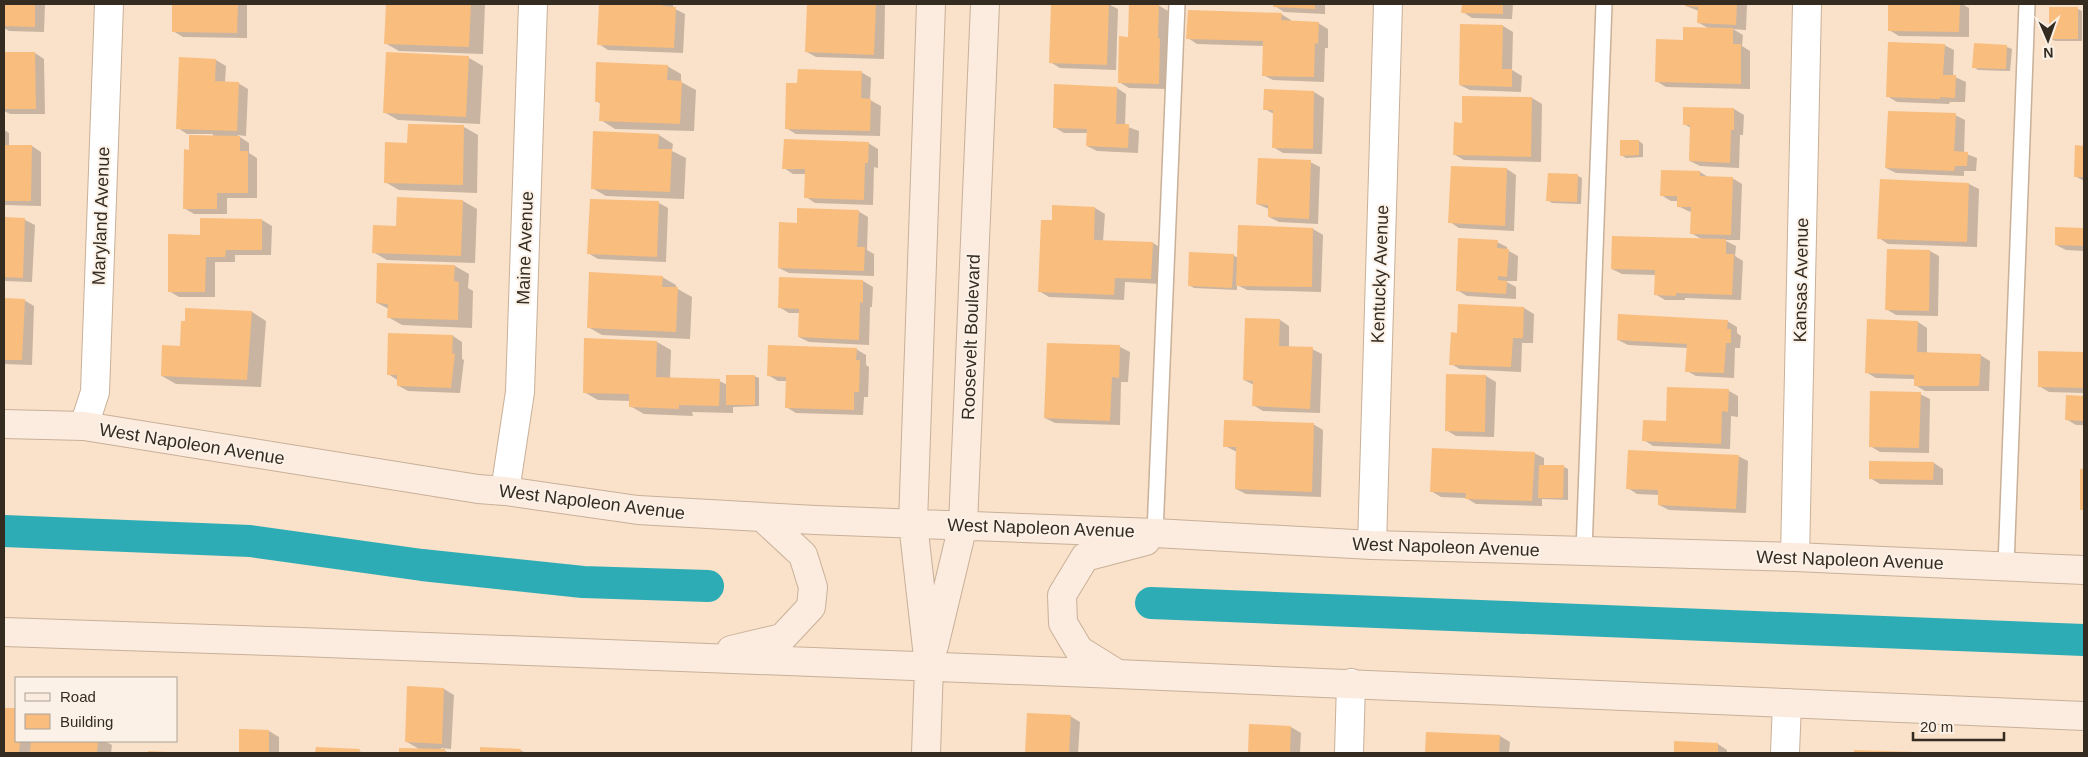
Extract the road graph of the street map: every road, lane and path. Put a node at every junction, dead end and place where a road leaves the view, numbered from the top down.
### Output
1 (109, 4) edge
2 (533, 4) edge
3 (931, 4) edge
4 (985, 4) edge
5 (1177, 4) edge
6 (1388, 4) edge
7 (1604, 4) edge
8 (1807, 4) edge
9 (2027, 4) edge
10 (4, 424) edge
11 (84, 426) junction
12 (505, 491) junction
13 (762, 517) junction
14 (913, 523) junction
15 (963, 525) junction
16 (1164, 533) junction
17 (1372, 545) junction
18 (1584, 551) junction
19 (1795, 557) junction
20 (2006, 566) junction
21 (2084, 570) edge
22 (4, 632) edge
23 (698, 658) junction
24 (929, 666) junction
25 (1117, 674) junction
26 (1351, 683) junction
27 (1787, 703) junction
28 (2084, 716) edge
29 (926, 753) edge
30 (1349, 753) edge
31 (1785, 753) edge

1 - 11 street, Maryland Avenue
2 - 12 street, Maine Avenue
3 - 14 main road, Roosevelt Boulevard
4 - 15 main road, Roosevelt Boulevard
5 - 16 lane
6 - 17 street, Kentucky Avenue
7 - 18 lane
8 - 19 street, Kansas Avenue
9 - 20 lane
10 - 11 main road, West Napoleon Avenue
11 - 12 main road, West Napoleon Avenue
12 - 13 main road, West Napoleon Avenue
13 - 14 main road, West Napoleon Avenue
13 - 23 main road
14 - 15 main road, West Napoleon Avenue
14 - 24 main road, Roosevelt Boulevard
15 - 16 main road, West Napoleon Avenue
15 - 24 main road, Roosevelt Boulevard
16 - 17 main road, West Napoleon Avenue
16 - 25 main road
17 - 18 main road, West Napoleon Avenue
18 - 19 main road, West Napoleon Avenue
19 - 20 main road, West Napoleon Avenue
20 - 21 main road, West Napoleon Avenue
22 - 23 main road
23 - 24 main road
24 - 25 main road
24 - 29 main road, Roosevelt Boulevard
25 - 26 main road
26 - 27 main road
26 - 30 street
27 - 28 main road
27 - 31 street

